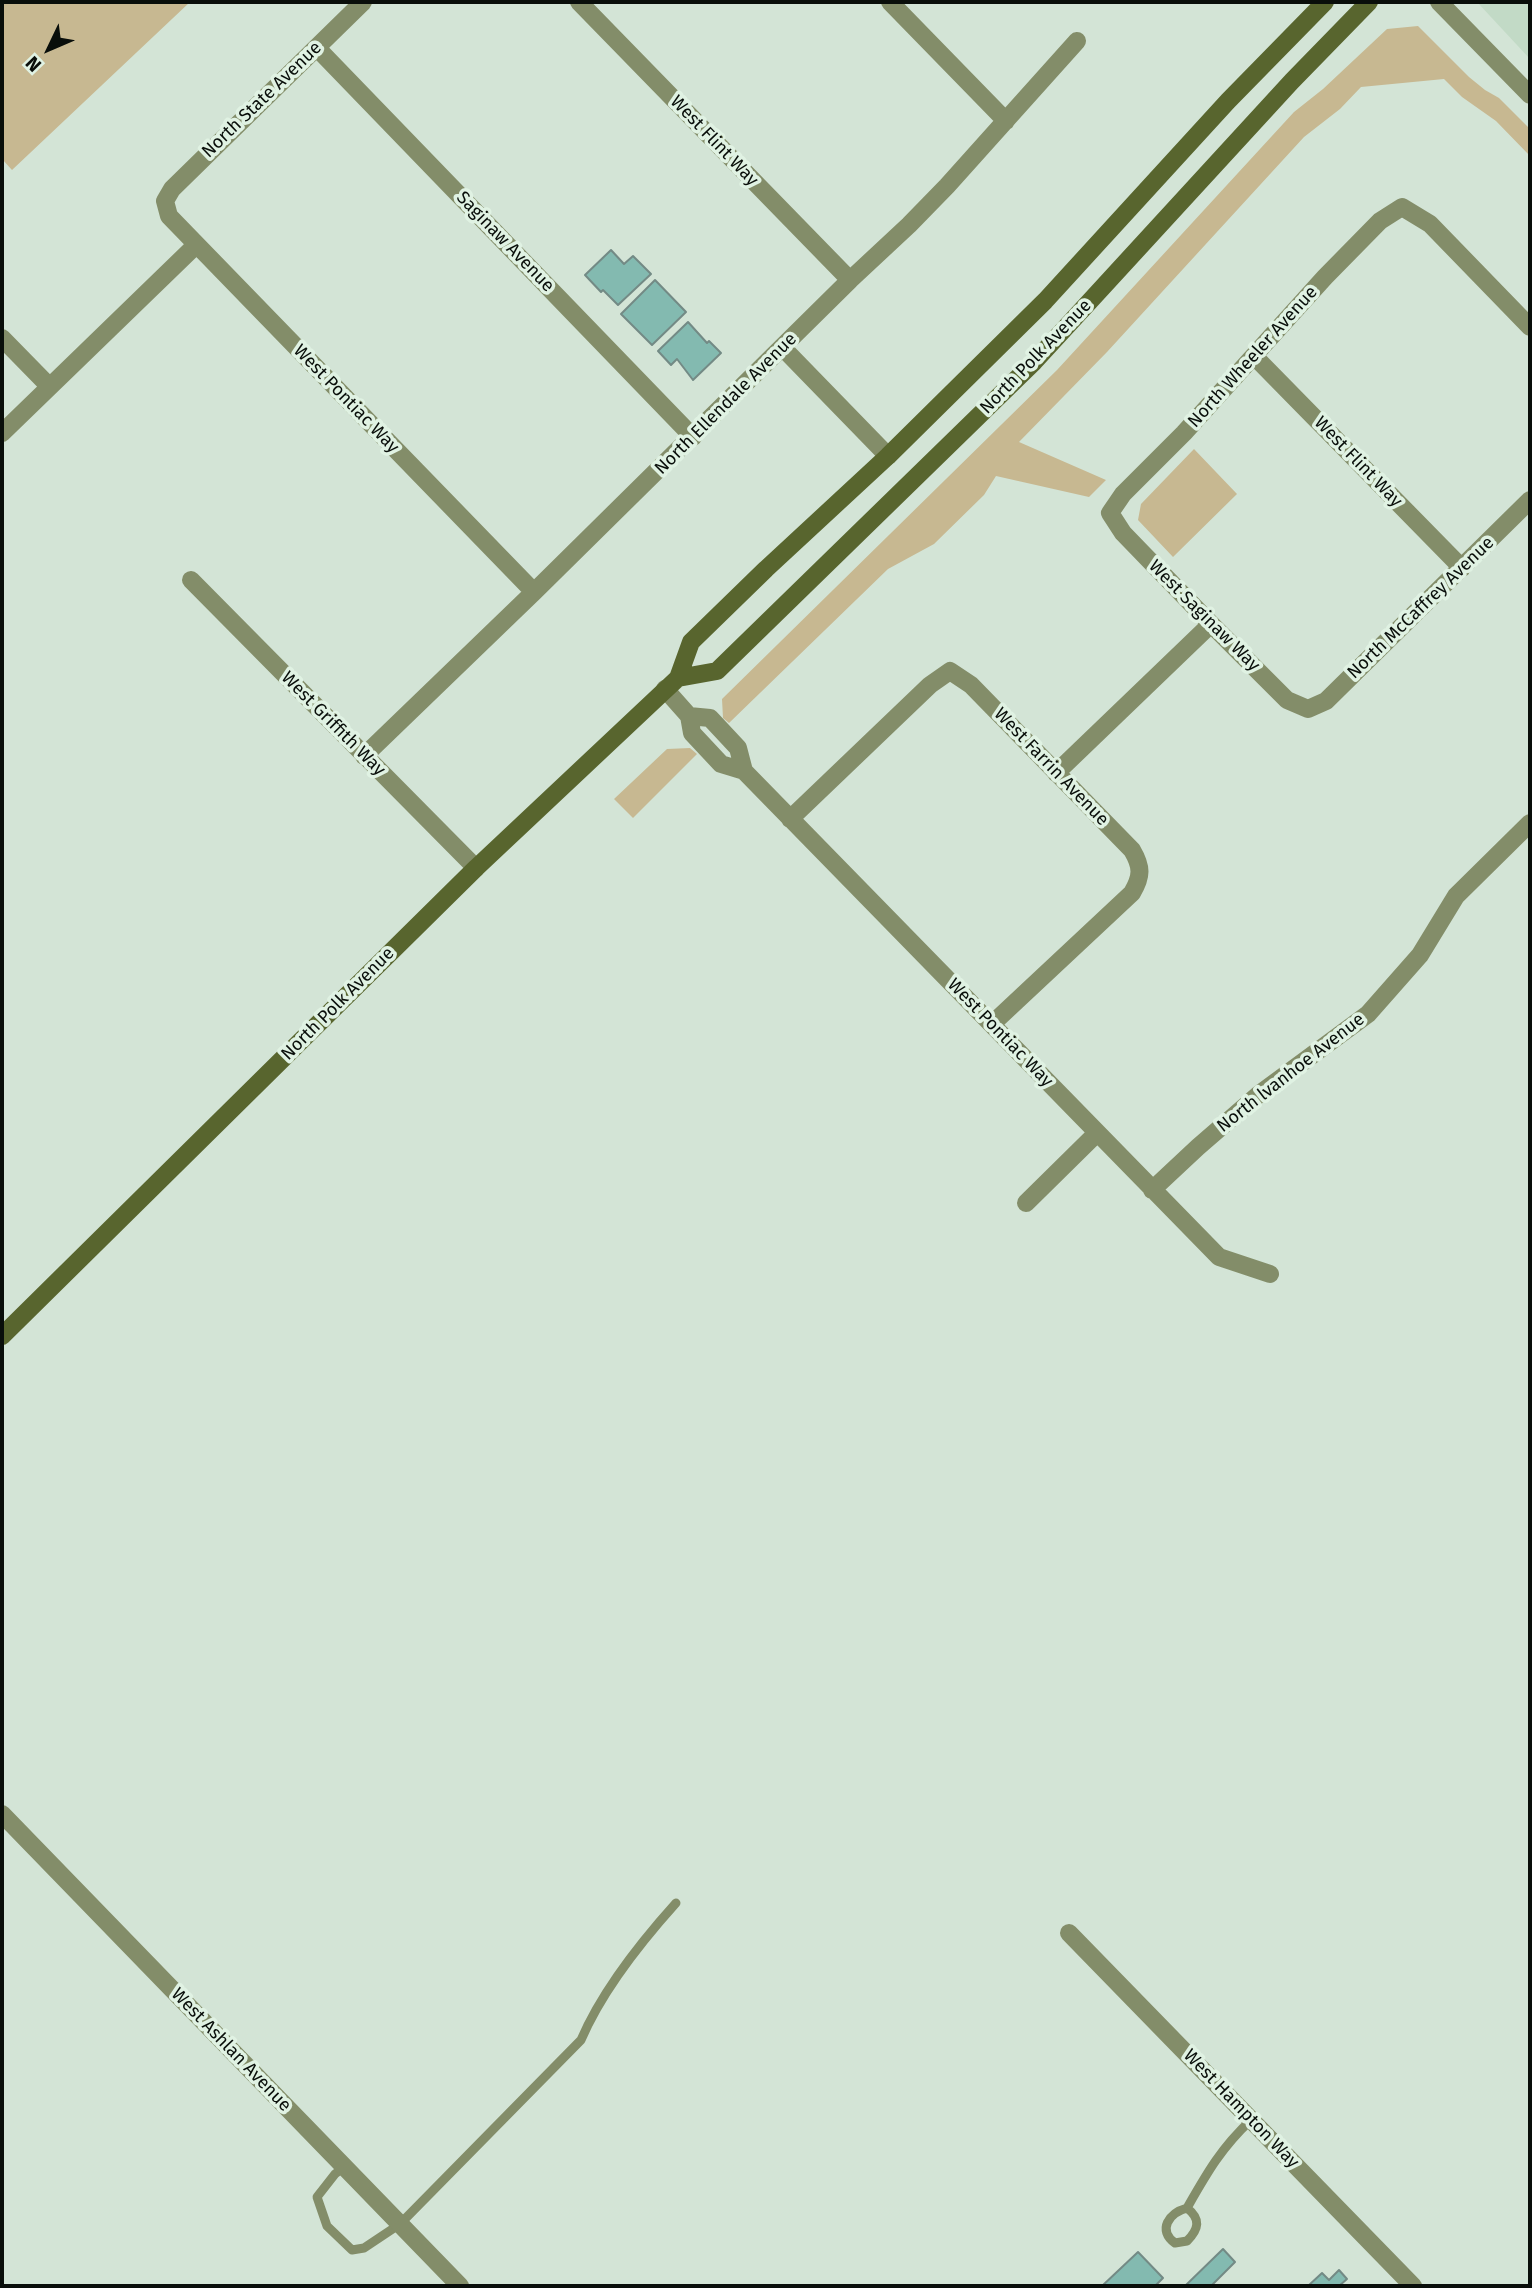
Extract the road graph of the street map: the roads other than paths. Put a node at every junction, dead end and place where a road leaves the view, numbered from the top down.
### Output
1 (363, 2) edge
2 (579, 2) edge
3 (890, 2) edge
4 (1325, 2) edge
5 (1369, 2) edge
6 (1439, 2) edge
7 (1077, 41) dead end
8 (317, 48) junction
9 (1530, 95) edge
10 (1006, 121) junction
11 (165, 201) joint
12 (196, 245) junction
13 (850, 280) junction
14 (1530, 327) edge
15 (2, 338) edge
16 (782, 347) junction
17 (1254, 356) junction
18 (49, 386) junction
19 (2, 433) edge
20 (693, 437) junction
21 (888, 456) junction
22 (1530, 500) edge
23 (1110, 513) joint
24 (1462, 568) junction
25 (191, 580) dead end
26 (534, 592) junction
27 (1210, 624) junction
28 (672, 684) junction
29 (1308, 709) joint
30 (364, 756) junction
31 (1056, 773) junction
32 (790, 819) junction
33 (1530, 823) edge
34 (476, 868) junction
35 (992, 1024) junction
36 (1097, 1133) junction
37 (1152, 1191) junction
38 (1026, 1203) dead end
39 (1270, 1274) dead end
40 (2, 1336) edge
41 (2, 1814) edge
42 (676, 1903) dead end
43 (1069, 1933) dead end
44 (1251, 2120) junction
45 (344, 2166) junction
46 (1186, 2208) dead end
47 (400, 2224) junction
48 (460, 2286) edge
49 (1413, 2286) edge

1 - 8 street, North State Avenue
2 - 13 street, West Flint Way
3 - 10 street
4 - 21 main road, North Polk Avenue
5 - 28 main road, North Polk Avenue
6 - 9 street
7 - 10 street, North Ellendale Avenue
8 - 11 street, North State Avenue
8 - 20 street, Saginaw Avenue
10 - 13 street, North Ellendale Avenue
11 - 12 street, West Pontiac Way
12 - 18 street
12 - 26 street, West Pontiac Way
13 - 16 street, North Ellendale Avenue
14 - 17 street, North Wheeler Avenue
15 - 18 street
16 - 20 street, North Ellendale Avenue
16 - 21 street
17 - 23 street, North Wheeler Avenue
17 - 24 street, West Flint Way
18 - 19 street
20 - 26 street, North Ellendale Avenue
21 - 28 main road, North Polk Avenue
22 - 24 street, North McCaffrey Avenue
23 - 27 street, West Saginaw Way
24 - 29 street, North McCaffrey Avenue
25 - 30 street, West Griffith Way
26 - 30 street, North Ellendale Avenue
27 - 29 street, West Saginaw Way
27 - 31 street
28 - 32 street, West Pontiac Way
28 - 34 main road, North Polk Avenue
30 - 34 street, West Griffith Way
31 - 32 street, West Farrin Avenue
31 - 35 street, West Farrin Avenue
32 - 35 street, West Pontiac Way
33 - 37 street, North lvanhoe Avenue
34 - 40 main road, North Polk Avenue
35 - 36 street, West Pontiac Way
36 - 37 street, West Pontiac Way
36 - 38 street
37 - 39 street, West Pontiac Way
41 - 45 street, West Ashlan Avenue
42 - 47 lane
43 - 44 street, West Hampton Way
44 - 46 lane
44 - 49 street, West Hampton Way
45 - 47 street, West Ashlan Avenue
45 - 47 lane
47 - 48 street, West Ashlan Avenue

